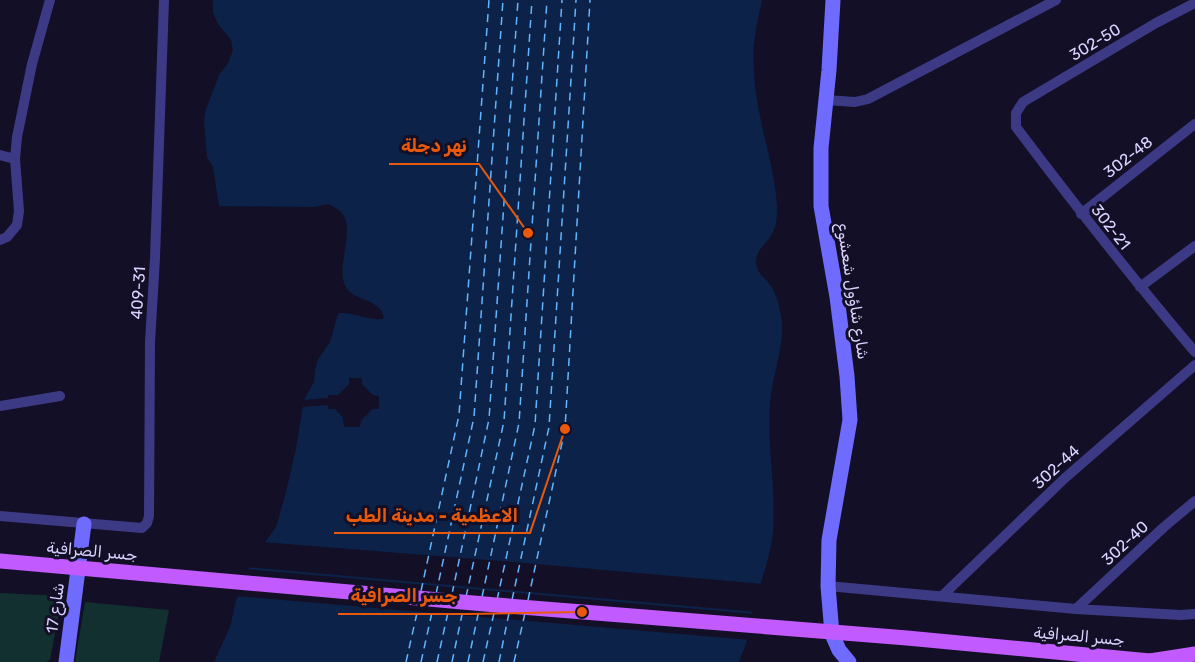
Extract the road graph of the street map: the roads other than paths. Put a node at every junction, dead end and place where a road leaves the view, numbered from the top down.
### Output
1 (50, 0) edge
2 (164, 0) edge
3 (833, 0) edge
4 (1056, 0) edge
5 (1195, 3) edge
6 (826, 100) junction
7 (1016, 113) joint
8 (1193, 130) edge
9 (0, 155) edge
10 (15, 159) junction
11 (1081, 214) junction
12 (0, 240) edge
13 (1195, 246) edge
14 (1140, 288) junction
15 (1195, 352) edge
16 (1195, 365) edge
17 (60, 396) dead end
18 (0, 406) edge
19 (1195, 501) edge
20 (0, 516) edge
21 (84, 524) junction
22 (0, 561) edge
23 (828, 585) junction
24 (942, 596) junction
25 (1076, 609) junction
26 (1195, 614) edge
27 (1195, 654) edge
28 (1150, 661) edge
29 (1195, 661) edge
30 (66, 662) edge
31 (849, 662) edge

1 - 10 street
2 - 21 street, 409-31
3 - 6 street, شارع شاؤول شعشوع
4 - 6 street
5 - 7 street, 302-50
6 - 23 street, شارع شاؤول شعشوع
7 - 11 street, 302-21
8 - 11 street, 302-48
9 - 10 street
10 - 12 street
11 - 14 street, 302-21
13 - 14 street
14 - 15 street, 302-21
16 - 24 street, 302-44
17 - 18 street
19 - 25 street, 302-40
20 - 21 street, 409-31
21 - 30 street, شارع 17
22 - 28 main road, جسر الصرافية, bridge
23 - 24 street
23 - 31 street, شارع شاؤول شعشوع
24 - 25 street
25 - 26 street
27 - 28 main road
28 - 29 main road

